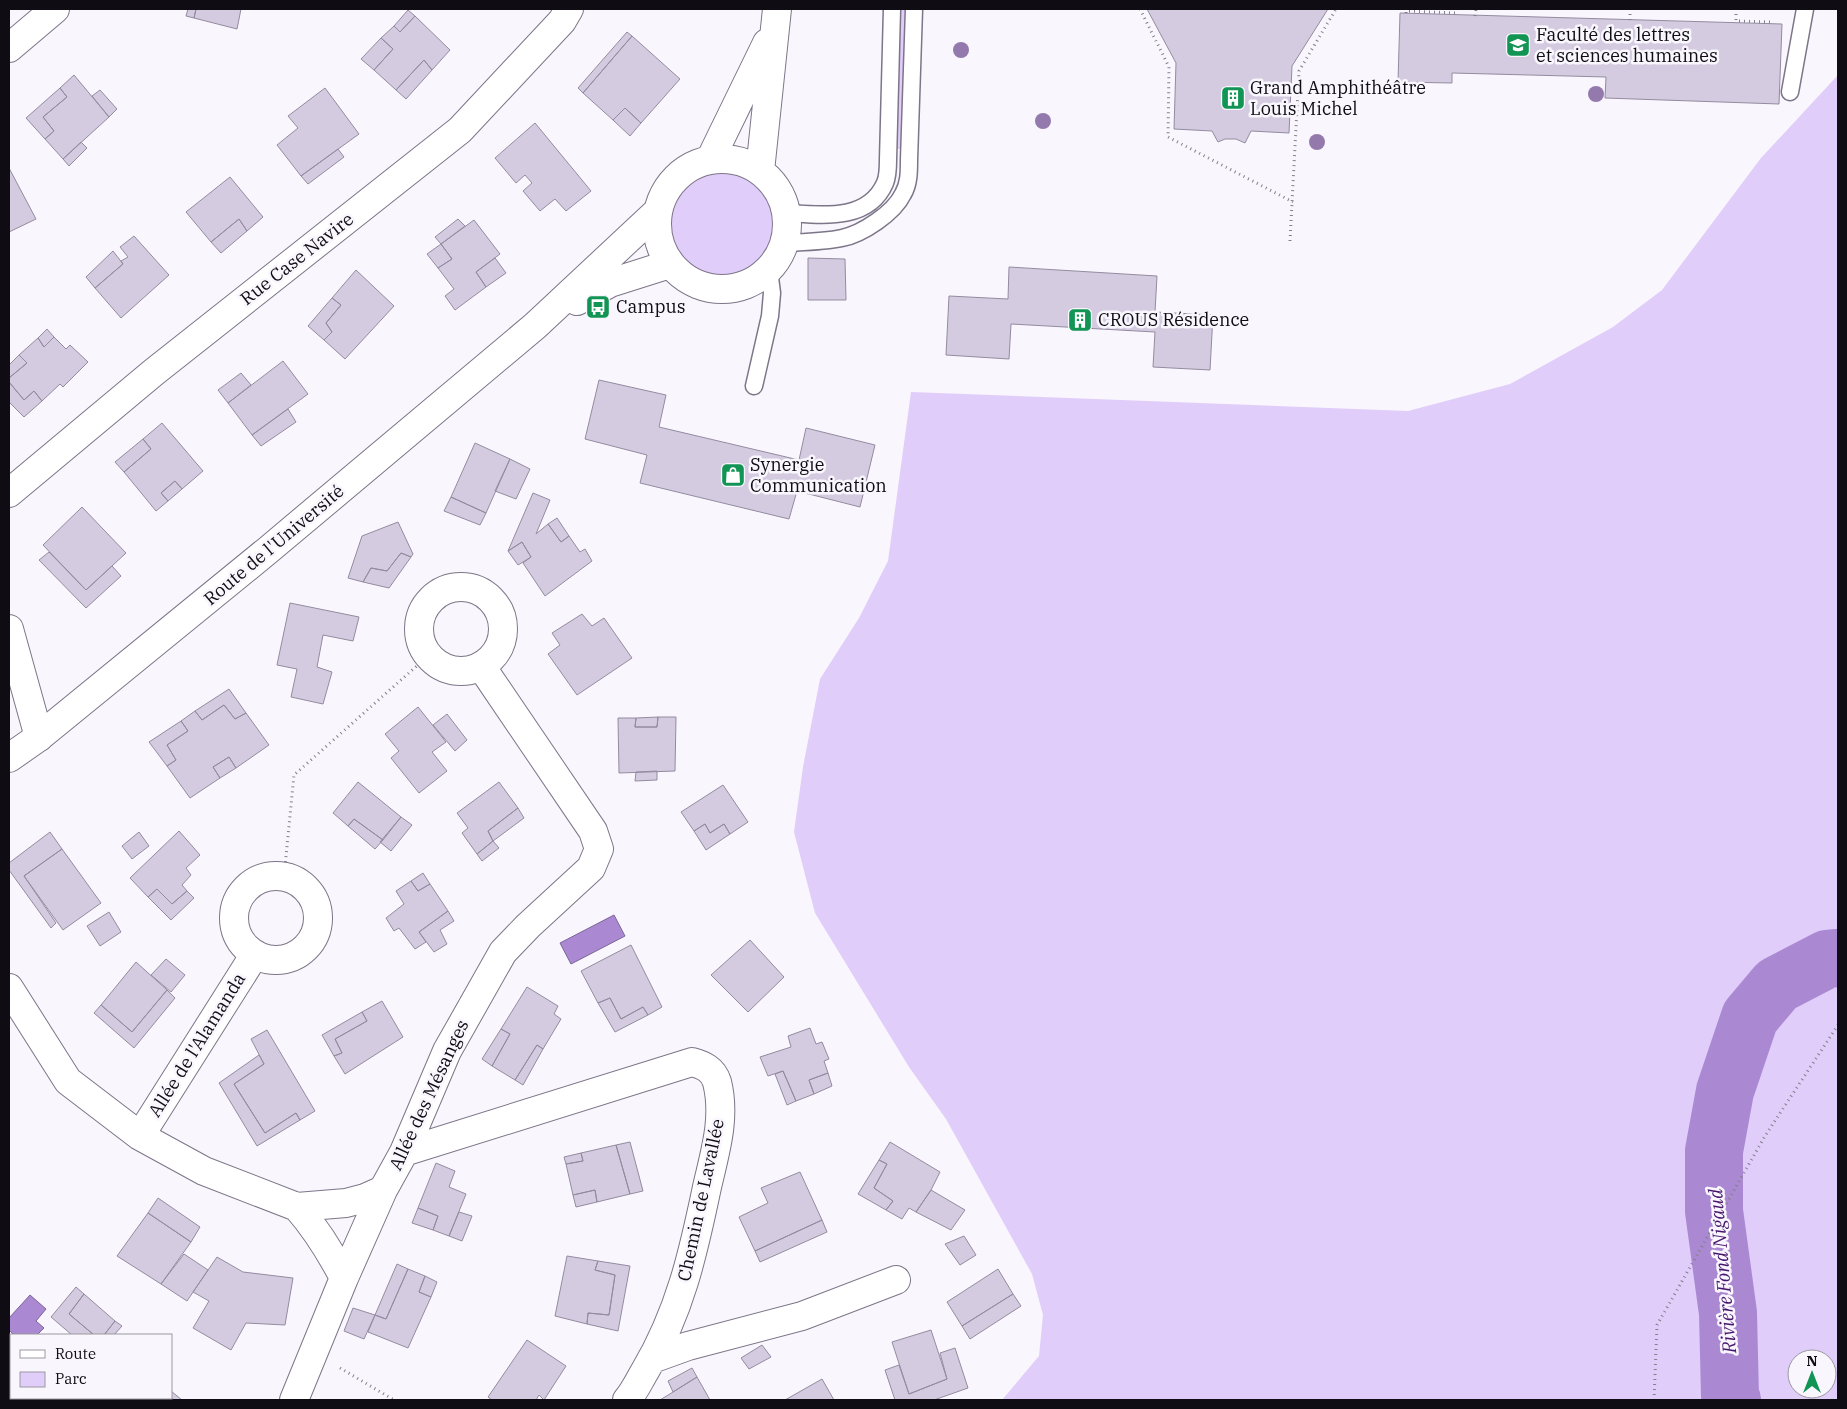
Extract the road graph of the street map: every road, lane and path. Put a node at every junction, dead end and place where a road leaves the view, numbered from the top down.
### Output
1 (55, 9) edge
2 (569, 9) edge
3 (892, 9) edge
4 (914, 9) edge
5 (1140, 9) edge
6 (1336, 9) edge
7 (1456, 9) edge
8 (1476, 9) edge
9 (1630, 9) edge
10 (1736, 9) edge
11 (1805, 9) edge
12 (1406, 13) dead end
13 (1475, 16) dead end
14 (776, 18) edge
15 (1630, 20) dead end
16 (1772, 24) dead end
17 (9, 48) edge
18 (1790, 92) dead end
19 (710, 160) junction
20 (760, 171) junction
21 (1292, 202) junction
22 (657, 212) junction
23 (787, 213) junction
24 (1290, 241) dead end
25 (784, 243) junction
26 (670, 264) junction
27 (769, 270) junction
28 (535, 326) junction
29 (754, 386) dead end
30 (9, 493) edge
31 (9, 629) edge
32 (428, 656) junction
33 (481, 666) junction
34 (39, 737) junction
35 (9, 758) edge
36 (284, 877) junction
37 (255, 954) junction
38 (9, 988) edge
39 (1838, 1025) edge
40 (140, 1136) junction
41 (404, 1152) junction
42 (383, 1190) junction
43 (296, 1207) junction
44 (344, 1278) junction
45 (896, 1280) dead end
46 (314, 1352) junction
47 (652, 1359) junction
48 (294, 1400) edge
49 (394, 1400) edge
50 (627, 1400) edge
51 (1654, 1400) edge

1 - 17 street
2 - 30 street, Rue Case Navire
3 - 23 lane
4 - 25 lane
5 - 21 path
6 - 21 path
7 - 12 path
8 - 13 path
9 - 15 path
10 - 16 path
11 - 18 lane
14 - 19 street
14 - 20 street
19 - 20 street, Route de l'Université
19 - 22 street, Route de l'Université
20 - 23 street, Route de l'Université
21 - 24 path
22 - 26 street, Route de l'Université
22 - 28 street, Route de l'Université
23 - 25 street, Route de l'Université
25 - 27 street, Route de l'Université
26 - 27 street, Route de l'Université
26 - 28 street, Route de l'Université
27 - 29 lane
28 - 34 street, Route de l'Université
31 - 34 street
32 - 33 street
32 - 33 street
32 - 36 path
33 - 41 street, Allée des Mésanges
34 - 35 street, Route de l'Université
36 - 37 street
36 - 37 street
37 - 40 street, Allée de l'Alamanda
38 - 40 street
39 - 51 path
40 - 43 street
41 - 42 street, Allée des Mésanges
41 - 47 street, Chemin de Lavallée
42 - 43 street
42 - 44 street, Allée des Mésanges
43 - 44 street
44 - 46 street, Allée des Mésanges
45 - 47 street
46 - 48 street, Allée des Mésanges
46 - 49 path
47 - 50 street, Chemin de Lavallée

